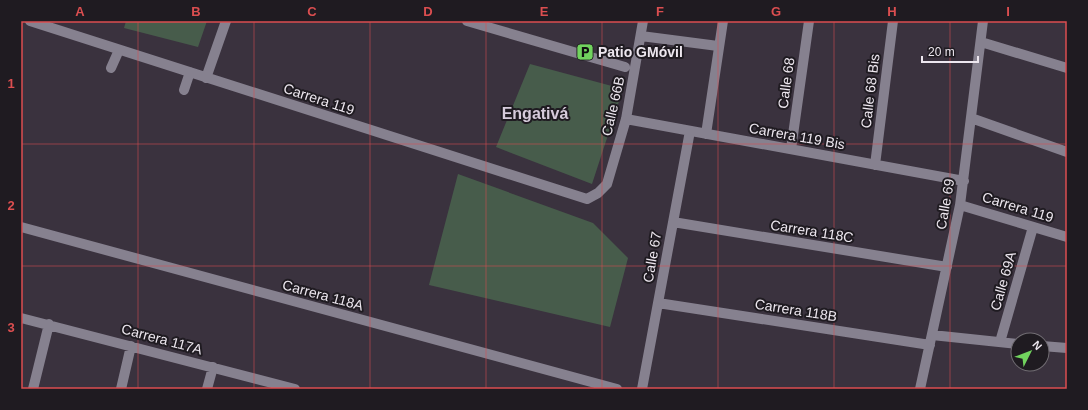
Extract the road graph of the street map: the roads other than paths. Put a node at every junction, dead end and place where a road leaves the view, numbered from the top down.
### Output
1 (30, 21) edge
2 (226, 21) edge
3 (467, 21) edge
4 (643, 21) edge
5 (723, 21) edge
6 (809, 21) edge
7 (893, 21) edge
8 (983, 21) edge
9 (641, 36) junction
10 (981, 42) junction
11 (718, 46) junction
12 (119, 50) junction
13 (624, 66) dead end
14 (111, 68) dead end
15 (1067, 68) edge
16 (190, 72) junction
17 (206, 78) junction
18 (184, 90) dead end
19 (972, 118) junction
20 (626, 119) junction
21 (690, 131) junction
22 (706, 134) junction
23 (790, 149) junction
24 (1067, 152) edge
25 (874, 165) junction
26 (964, 181) junction
27 (598, 193) joint
28 (960, 205) junction
29 (673, 222) junction
30 (21, 227) edge
31 (1033, 227) junction
32 (1067, 237) edge
33 (947, 267) junction
34 (658, 303) junction
35 (21, 318) edge
36 (49, 324) junction
37 (932, 335) junction
38 (1000, 342) junction
39 (1010, 343) edge
40 (930, 345) junction
41 (131, 346) junction
42 (1050, 347) edge
43 (1067, 348) edge
44 (212, 367) junction
45 (34, 389) edge
46 (121, 389) edge
47 (207, 389) edge
48 (295, 389) edge
49 (617, 389) edge
50 (642, 389) edge
51 (920, 389) edge

1 - 12 street, Carrera 119
2 - 17 street
3 - 13 street
4 - 9 street, Calle 66B
5 - 11 street
6 - 23 street, Calle 68
7 - 25 street, Calle 68 Bis
8 - 10 street, Calle 69
9 - 11 street
9 - 20 street, Calle 66B
10 - 15 street
10 - 19 street, Calle 69
11 - 22 street
12 - 14 street
12 - 16 street, Carrera 119
16 - 17 street, Carrera 119
16 - 18 street
17 - 27 street, Carrera 119
19 - 24 street
19 - 26 street, Calle 69
20 - 21 street, Carrera 119 Bis
20 - 27 street, Calle 66B
21 - 22 street, Carrera 119 Bis
21 - 29 street, Calle 67
22 - 23 street, Carrera 119 Bis
23 - 25 street, Carrera 119 Bis
25 - 26 street, Carrera 119 Bis
26 - 28 street, Calle 69
28 - 31 street, Carrera 119
28 - 33 street, Calle 69
29 - 33 street, Carrera 118C
29 - 34 street, Calle 67
30 - 49 street, Carrera 118A
31 - 32 street, Carrera 119
31 - 38 street, Calle 69A
33 - 37 street, Calle 69
34 - 40 street, Carrera 118B
34 - 50 street, Calle 67
35 - 36 street, Carrera 117A
36 - 41 street, Carrera 117A
36 - 45 street
37 - 38 street
37 - 40 street, Calle 69
38 - 39 street
40 - 51 street, Calle 69
41 - 44 street, Carrera 117A
41 - 46 street
42 - 43 street
44 - 47 street
44 - 48 street, Carrera 117A

